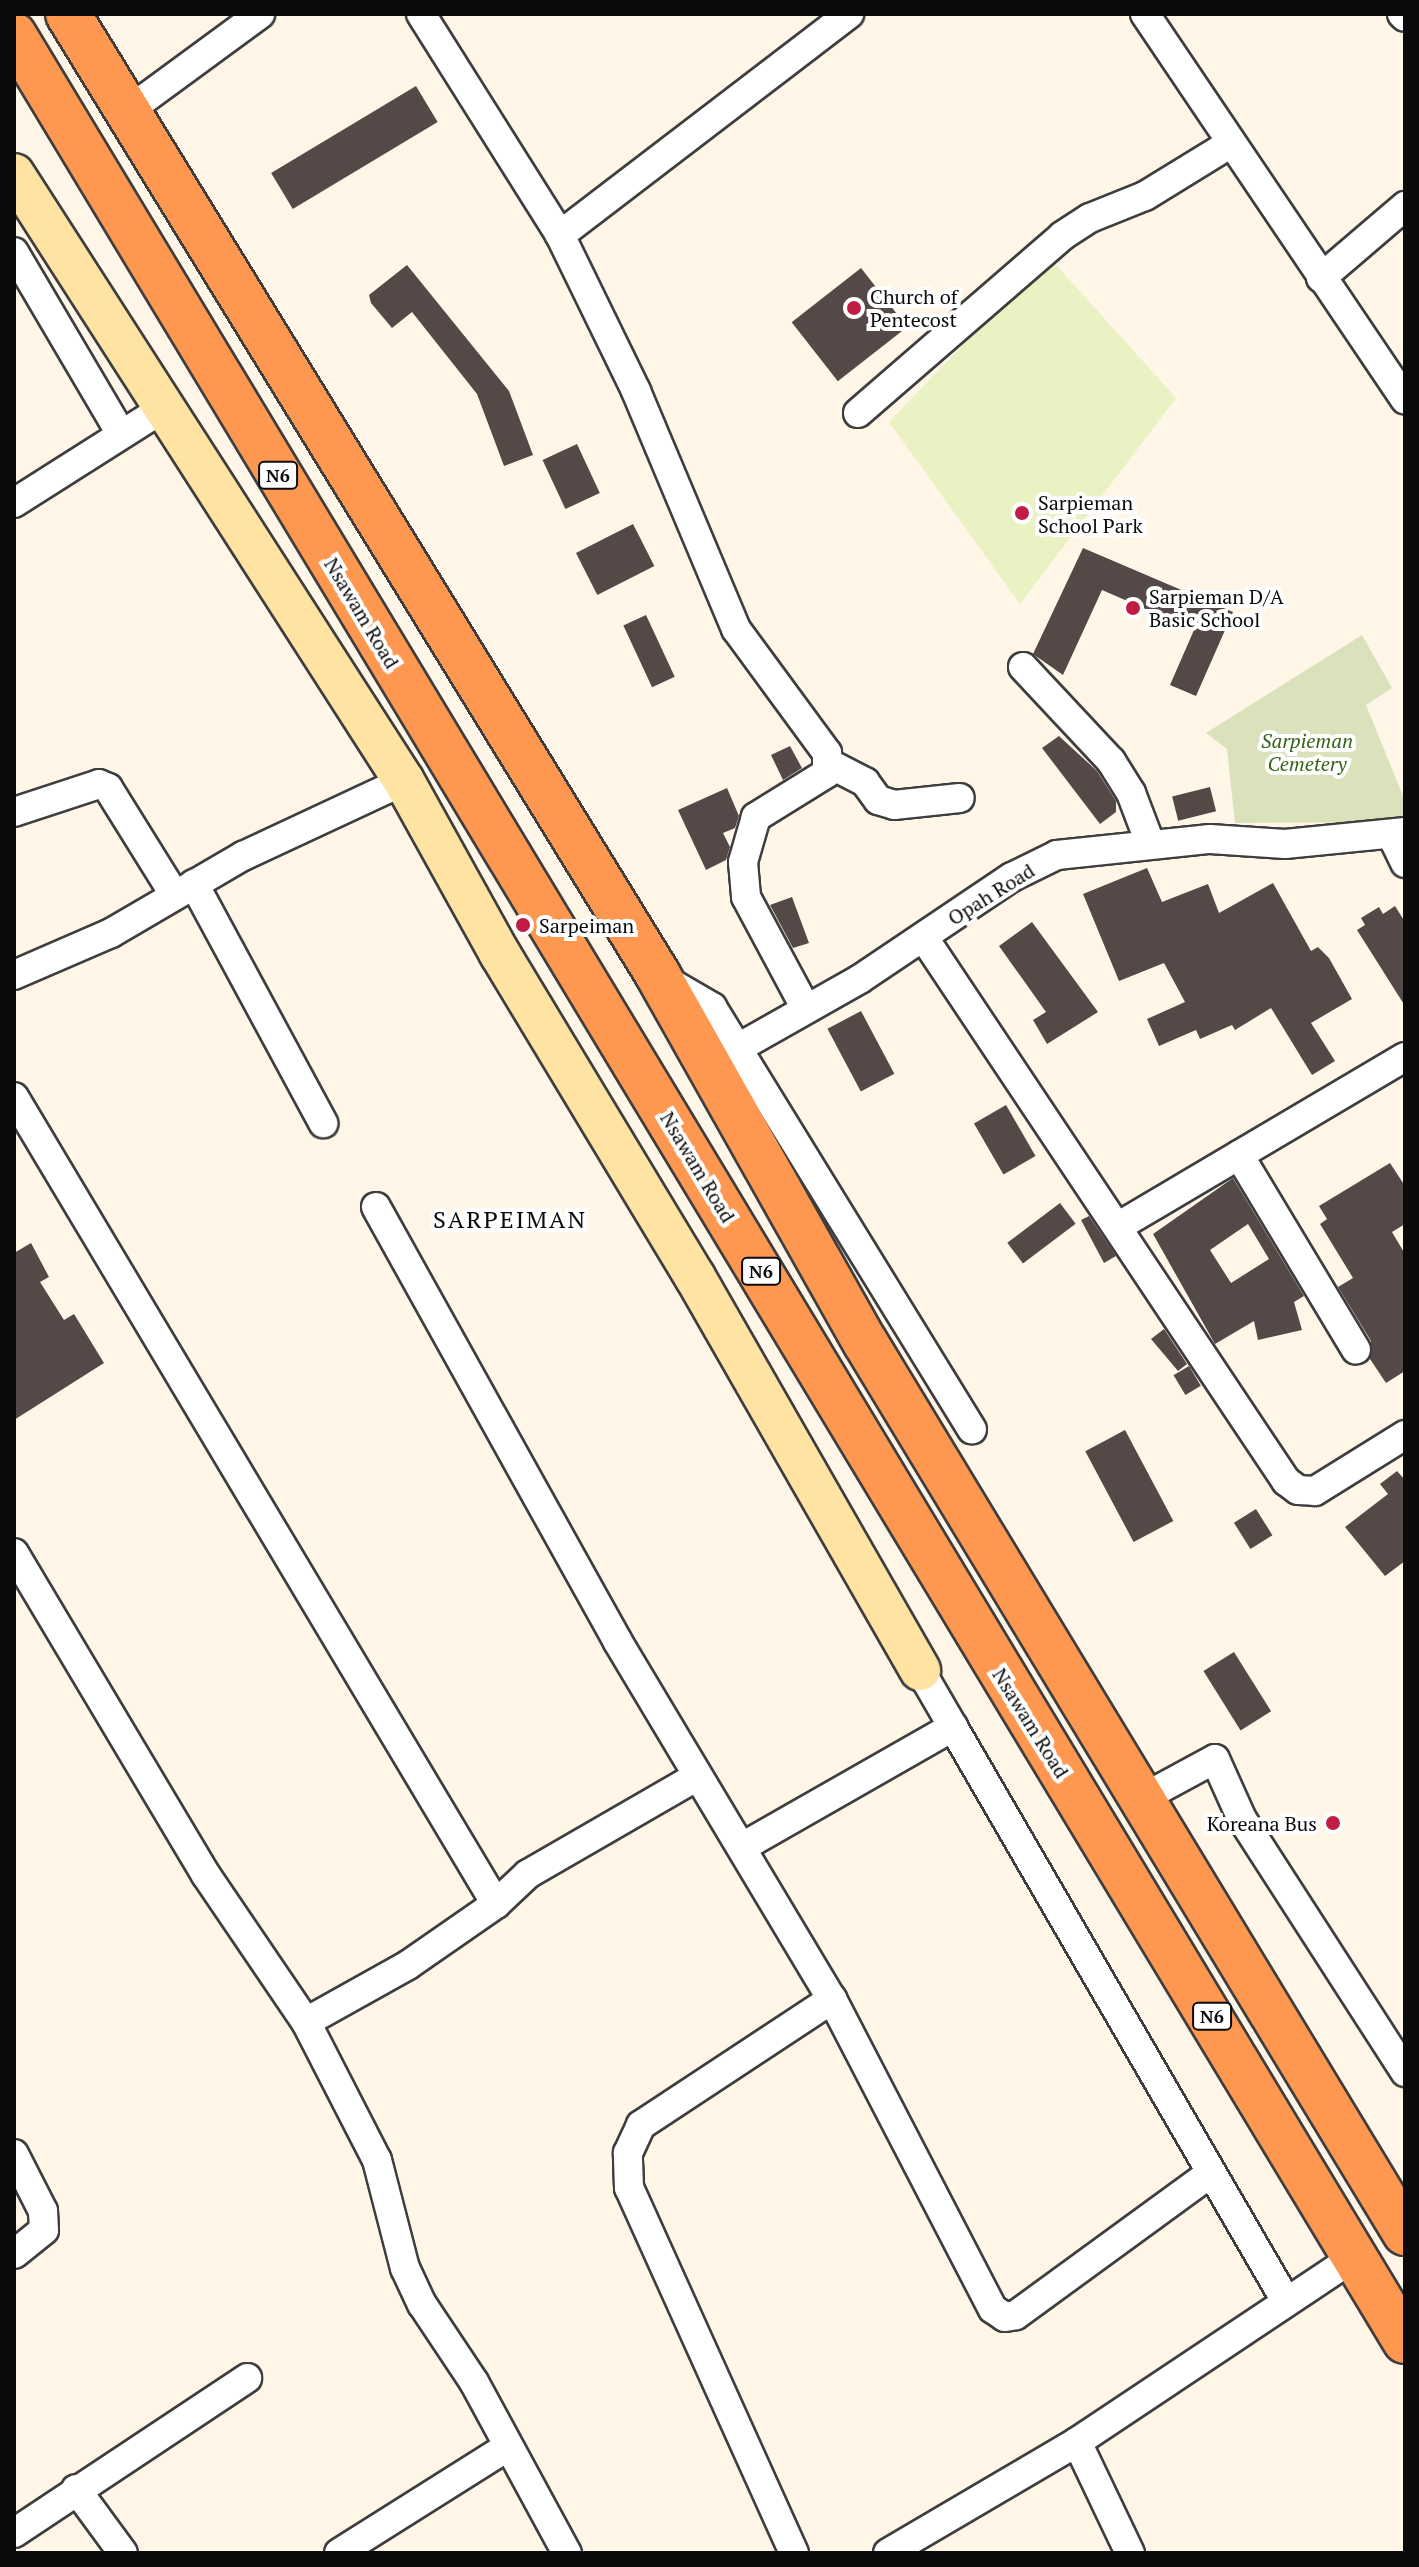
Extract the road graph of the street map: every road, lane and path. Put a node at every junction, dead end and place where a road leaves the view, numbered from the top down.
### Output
1 (68, 14) edge
2 (260, 14) edge
3 (421, 14) edge
4 (849, 14) edge
5 (1145, 14) edge
6 (14, 35) edge
7 (128, 111) junction
8 (1231, 143) junction
9 (14, 174) edge
10 (1405, 206) edge
11 (560, 235) junction
12 (14, 252) edge
13 (1321, 278) junction
14 (1405, 400) edge
15 (162, 409) junction
16 (858, 413) dead end
17 (121, 434) junction
18 (14, 503) edge
19 (1023, 667) dead end
20 (828, 763) junction
21 (404, 781) junction
22 (960, 798) dead end
23 (14, 812) edge
24 (1399, 834) edge
25 (1150, 843) junction
26 (1405, 863) edge
27 (184, 889) junction
28 (924, 938) junction
29 (14, 975) edge
30 (806, 1009) junction
31 (722, 1057) junction
32 (1405, 1057) edge
33 (14, 1097) edge
34 (323, 1123) dead end
35 (1239, 1155) junction
36 (376, 1207) dead end
37 (1119, 1226) junction
38 (1356, 1350) dead end
39 (972, 1429) dead end
40 (1405, 1435) edge
41 (14, 1553) edge
42 (920, 1670) joint
43 (953, 1727) junction
44 (698, 1776) junction
45 (1141, 1799) junction
46 (744, 1846) junction
47 (496, 1904) junction
48 (832, 1999) junction
49 (306, 2022) junction
50 (1405, 2072) edge
51 (14, 2154) edge
52 (1211, 2173) junction
53 (1405, 2233) edge
54 (14, 2254) edge
55 (1356, 2256) junction
56 (1286, 2301) junction
57 (1405, 2341) edge
58 (247, 2378) dead end
59 (1077, 2442) junction
60 (506, 2448) junction
61 (76, 2489) junction
62 (14, 2533) edge
63 (123, 2553) edge
64 (339, 2553) edge
65 (567, 2553) edge
66 (794, 2553) edge
67 (888, 2553) edge
68 (1130, 2553) edge

1 - 7 highway, N6
2 - 7 street
3 - 11 street
4 - 11 street
5 - 8 street
6 - 55 highway, Nsawam Road / N6
7 - 31 highway, N6
8 - 13 street
8 - 16 street
9 - 15 main road
10 - 13 street
11 - 20 street
12 - 17 street
13 - 14 street
15 - 17 street
15 - 21 main road
17 - 18 street
19 - 25 street
20 - 22 street
20 - 30 street
21 - 27 street
21 - 42 main road
23 - 27 street
24 - 25 street, Opah Road
24 - 26 street
25 - 28 street, Opah Road
27 - 29 street
27 - 34 street
28 - 30 street, Opah Road
28 - 37 street
30 - 31 street, Opah Road
31 - 39 street
31 - 45 highway, N6
32 - 35 street
33 - 47 street
35 - 37 street
35 - 38 street
36 - 44 street
37 - 40 street
41 - 49 street
42 - 43 street
43 - 46 street
43 - 52 street
44 - 46 street
44 - 47 street
45 - 50 street
45 - 53 highway, N6
46 - 48 street
47 - 49 street
48 - 52 street
48 - 66 street
49 - 60 street
51 - 54 street
52 - 56 street
55 - 56 street
55 - 57 highway, Nsawam Road / N6
56 - 59 street
58 - 61 street
59 - 67 street
59 - 68 street
60 - 64 street
60 - 65 street
61 - 62 street
61 - 63 street

